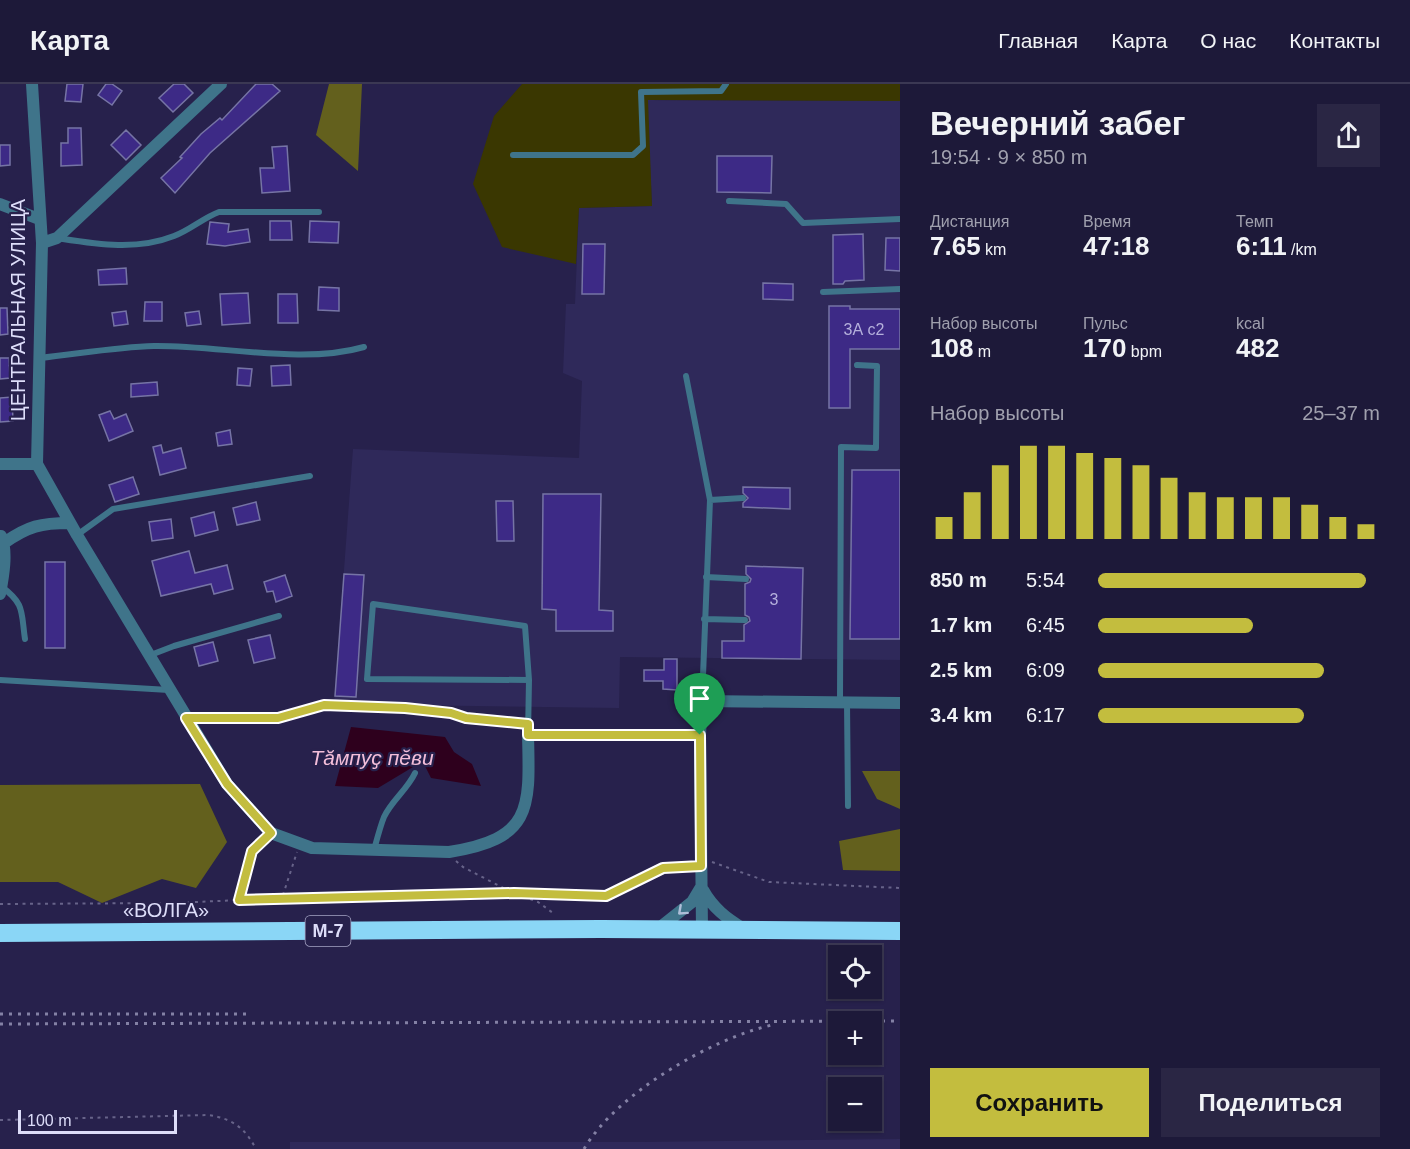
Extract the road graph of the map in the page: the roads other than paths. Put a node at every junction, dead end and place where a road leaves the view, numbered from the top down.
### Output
1 (32, 84) edge
2 (221, 84) edge
3 (726, 84) edge
4 (513, 155) dead end
5 (729, 201) dead end
6 (0, 204) edge
7 (319, 212) dead end
8 (39, 219) junction
9 (900, 219) edge
10 (57, 238) junction
11 (42, 243) junction
12 (900, 289) edge
13 (823, 292) dead end
14 (364, 347) dead end
15 (40, 358) junction
16 (858, 365) dead end
17 (686, 376) dead end
18 (0, 464) edge
19 (37, 464) junction
20 (310, 476) dead end
21 (743, 498) dead end
22 (710, 500) junction
23 (70, 523) junction
24 (77, 535) junction
25 (2, 539) edge
26 (706, 577) junction
27 (746, 579) dead end
28 (1, 591) edge
29 (279, 616) dead end
30 (704, 619) junction
31 (744, 620) dead end
32 (25, 639) dead end
33 (148, 656) junction
34 (0, 680) edge
35 (529, 680) junction
36 (169, 690) junction
37 (702, 700) junction
38 (843, 701) junction
39 (900, 703) edge
40 (186, 718) junction
41 (278, 718) road end
42 (528, 730) junction
43 (700, 735) junction
44 (415, 773) dead end
45 (848, 806) dead end
46 (374, 850) junction
47 (701, 886) junction
48 (657, 930) junction
49 (702, 930) junction
50 (745, 930) junction
51 (900, 931) edge
52 (0, 933) edge

1 - 8 street, ЦЕНТРАЛЬНАЯ УЛИЦА
2 - 10 street
3 - 4 lane
5 - 9 lane
6 - 8 street
7 - 10 lane
8 - 11 street, ЦЕНТРАЛЬНАЯ УЛИЦА
10 - 11 street
11 - 15 street, ЦЕНТРАЛЬНАЯ УЛИЦА
12 - 13 lane
14 - 15 lane
15 - 19 street, ЦЕНТРАЛЬНАЯ УЛИЦА
16 - 38 lane
17 - 22 lane
18 - 19 street
19 - 23 street
20 - 24 lane
21 - 22 lane
22 - 26 lane
23 - 24 street
23 - 25 street
24 - 33 street
25 - 28 street
26 - 27 lane
26 - 30 lane
28 - 32 lane
29 - 33 lane
30 - 31 lane
30 - 37 lane
33 - 36 street
34 - 36 lane
35 - 35 lane
35 - 42 lane
36 - 40 street
37 - 38 street
37 - 43 street
38 - 39 street
38 - 45 lane
40 - 41 lane
40 - 46 street
42 - 43 street
42 - 46 street
43 - 47 street
44 - 46 lane
47 -> 48 street
47 - 49 street
47 - 50 street
48 - 49 highway, «ВОЛГА»
48 - 52 highway, «ВОЛГА» / М-7
49 - 50 highway, «ВОЛГА»
50 - 51 highway, «ВОЛГА»

